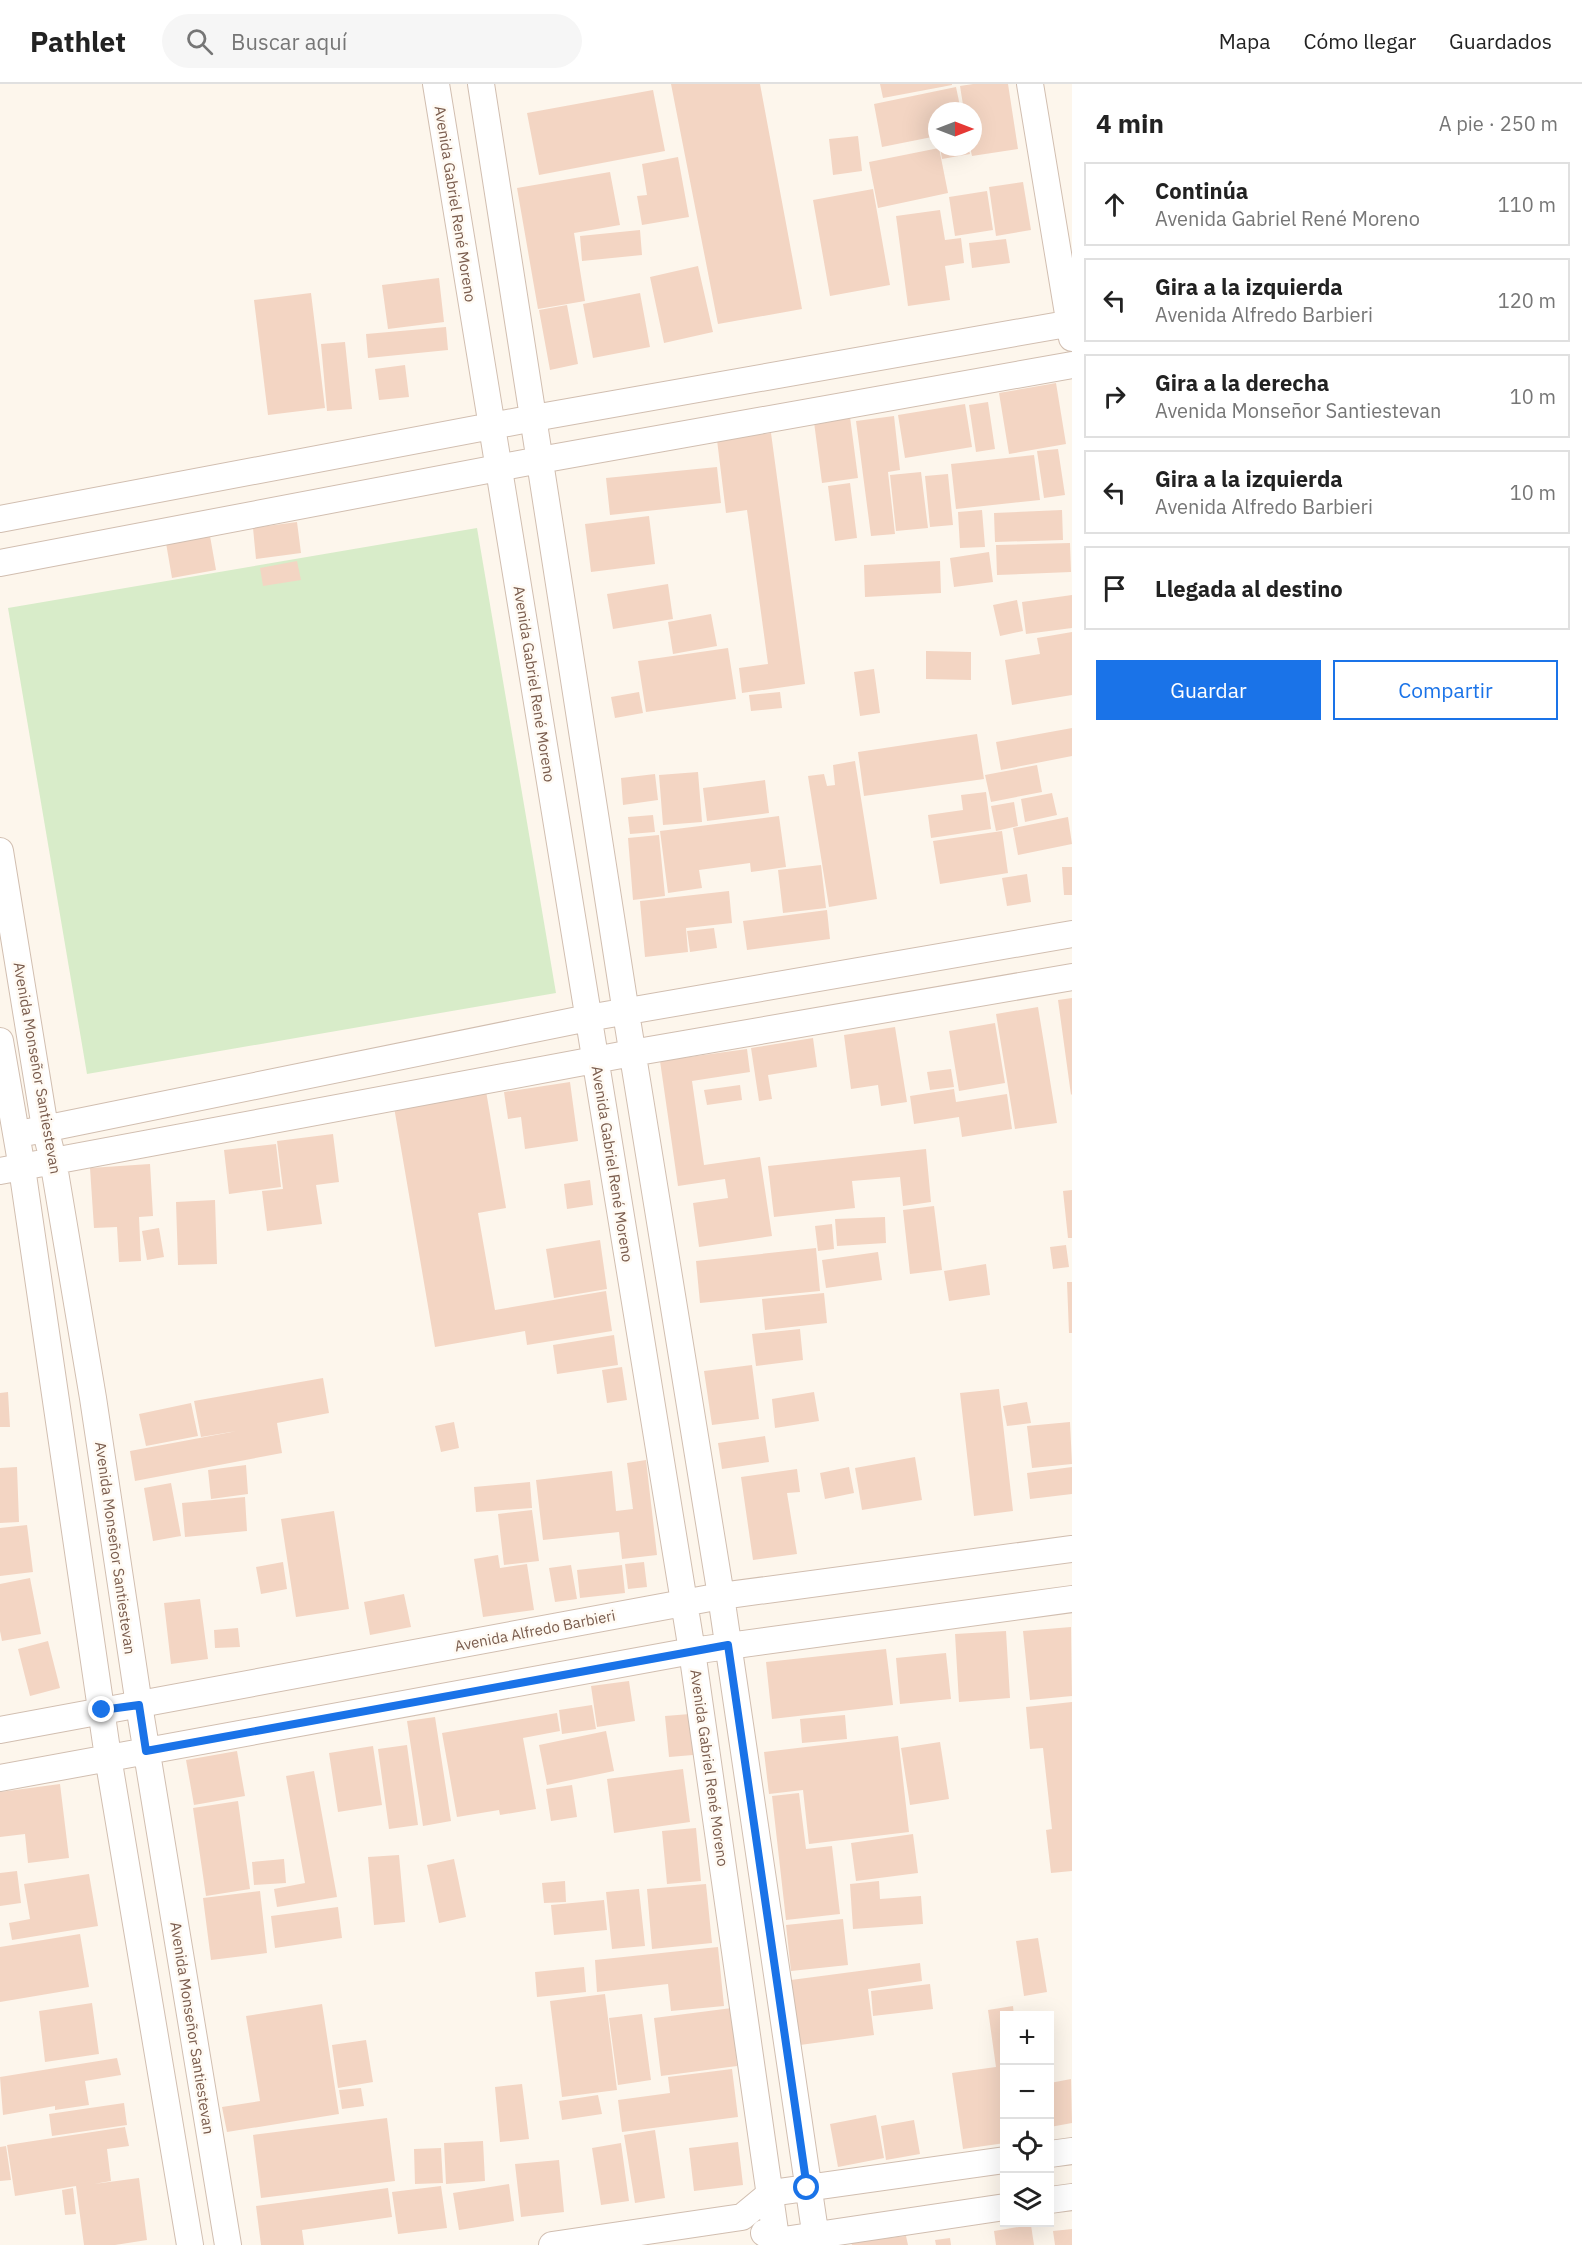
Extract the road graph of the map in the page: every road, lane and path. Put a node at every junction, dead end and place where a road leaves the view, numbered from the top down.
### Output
1 (436, 84) edge
2 (481, 84) edge
3 (1030, 84) edge
4 (1071, 328) edge
5 (1072, 365) edge
6 (534, 418) junction
7 (492, 426) junction
8 (540, 460) junction
9 (499, 468) junction
10 (0, 519) edge
11 (0, 563) edge
12 (0, 851) edge
13 (1072, 934) edge
14 (1072, 977) edge
15 (626, 1013) junction
16 (588, 1018) junction
17 (0, 1041) edge
18 (632, 1053) junction
19 (595, 1060) junction
20 (45, 1128) junction
21 (8, 1137) edge
22 (53, 1160) junction
23 (11, 1170) edge
24 (1072, 1549) edge
25 (721, 1596) junction
26 (1072, 1599) edge
27 (684, 1604) junction
28 (728, 1645) junction
29 (692, 1651) junction
30 (139, 1705) junction
31 (102, 1710) junction
32 (0, 1730) edge
33 (146, 1751) junction
34 (108, 1757) junction
35 (0, 1778) edge
36 (1072, 2151) edge
37 (1054, 2153) edge
38 (1000, 2161) edge
39 (807, 2188) junction
40 (771, 2193) junction
41 (1072, 2197) edge
42 (1054, 2199) edge
43 (1000, 2208) edge
44 (742, 2217) junction
45 (816, 2240) edge
46 (777, 2243) edge
47 (190, 2245) edge
48 (228, 2245) edge
49 (552, 2245) edge

1 - 7 street, Avenida Gabriel René Moreno
2 - 6 street
3 - 4 street
4 - 6 street
5 - 8 street
6 - 7 street
6 - 8 street
7 - 9 street, Avenida Gabriel René Moreno
7 - 10 street
8 - 9 street
8 - 15 street
9 - 11 street
9 - 16 street, Avenida Gabriel René Moreno
12 - 20 street, Avenida Monseñor Santiestevan
13 - 15 street
14 - 18 street
15 - 16 street
15 - 18 street
16 - 19 street, Avenida Gabriel René Moreno
16 - 20 street
17 - 21 street
18 - 19 street
18 - 25 street
19 - 22 street
19 - 27 street, Avenida Gabriel René Moreno
20 - 21 street
20 - 22 street, Avenida Monseñor Santiestevan
21 - 23 street
22 - 23 street
22 - 30 street, Avenida Monseñor Santiestevan
23 - 31 street
24 - 25 street, Avenida Alfredo Barbieri
25 - 27 street, Avenida Alfredo Barbieri
25 - 28 street
26 - 28 street
27 - 29 street, Avenida Gabriel René Moreno
27 - 30 street, Avenida Alfredo Barbieri
28 - 29 street
28 - 39 street
29 - 33 street
29 - 40 street, Avenida Gabriel René Moreno
30 - 31 street, Avenida Alfredo Barbieri
30 - 33 street, Avenida Monseñor Santiestevan
31 - 32 street, Avenida Alfredo Barbieri
31 - 34 street
33 - 34 street
33 - 48 street, Avenida Monseñor Santiestevan
34 - 35 street
34 - 47 street
36 - 37 street
38 - 39 street
39 - 40 street
39 - 45 street
40 - 44 street
40 - 46 street, Avenida Gabriel René Moreno
41 - 42 street
43 - 45 street
44 - 46 street
44 - 49 street
45 - 46 street

